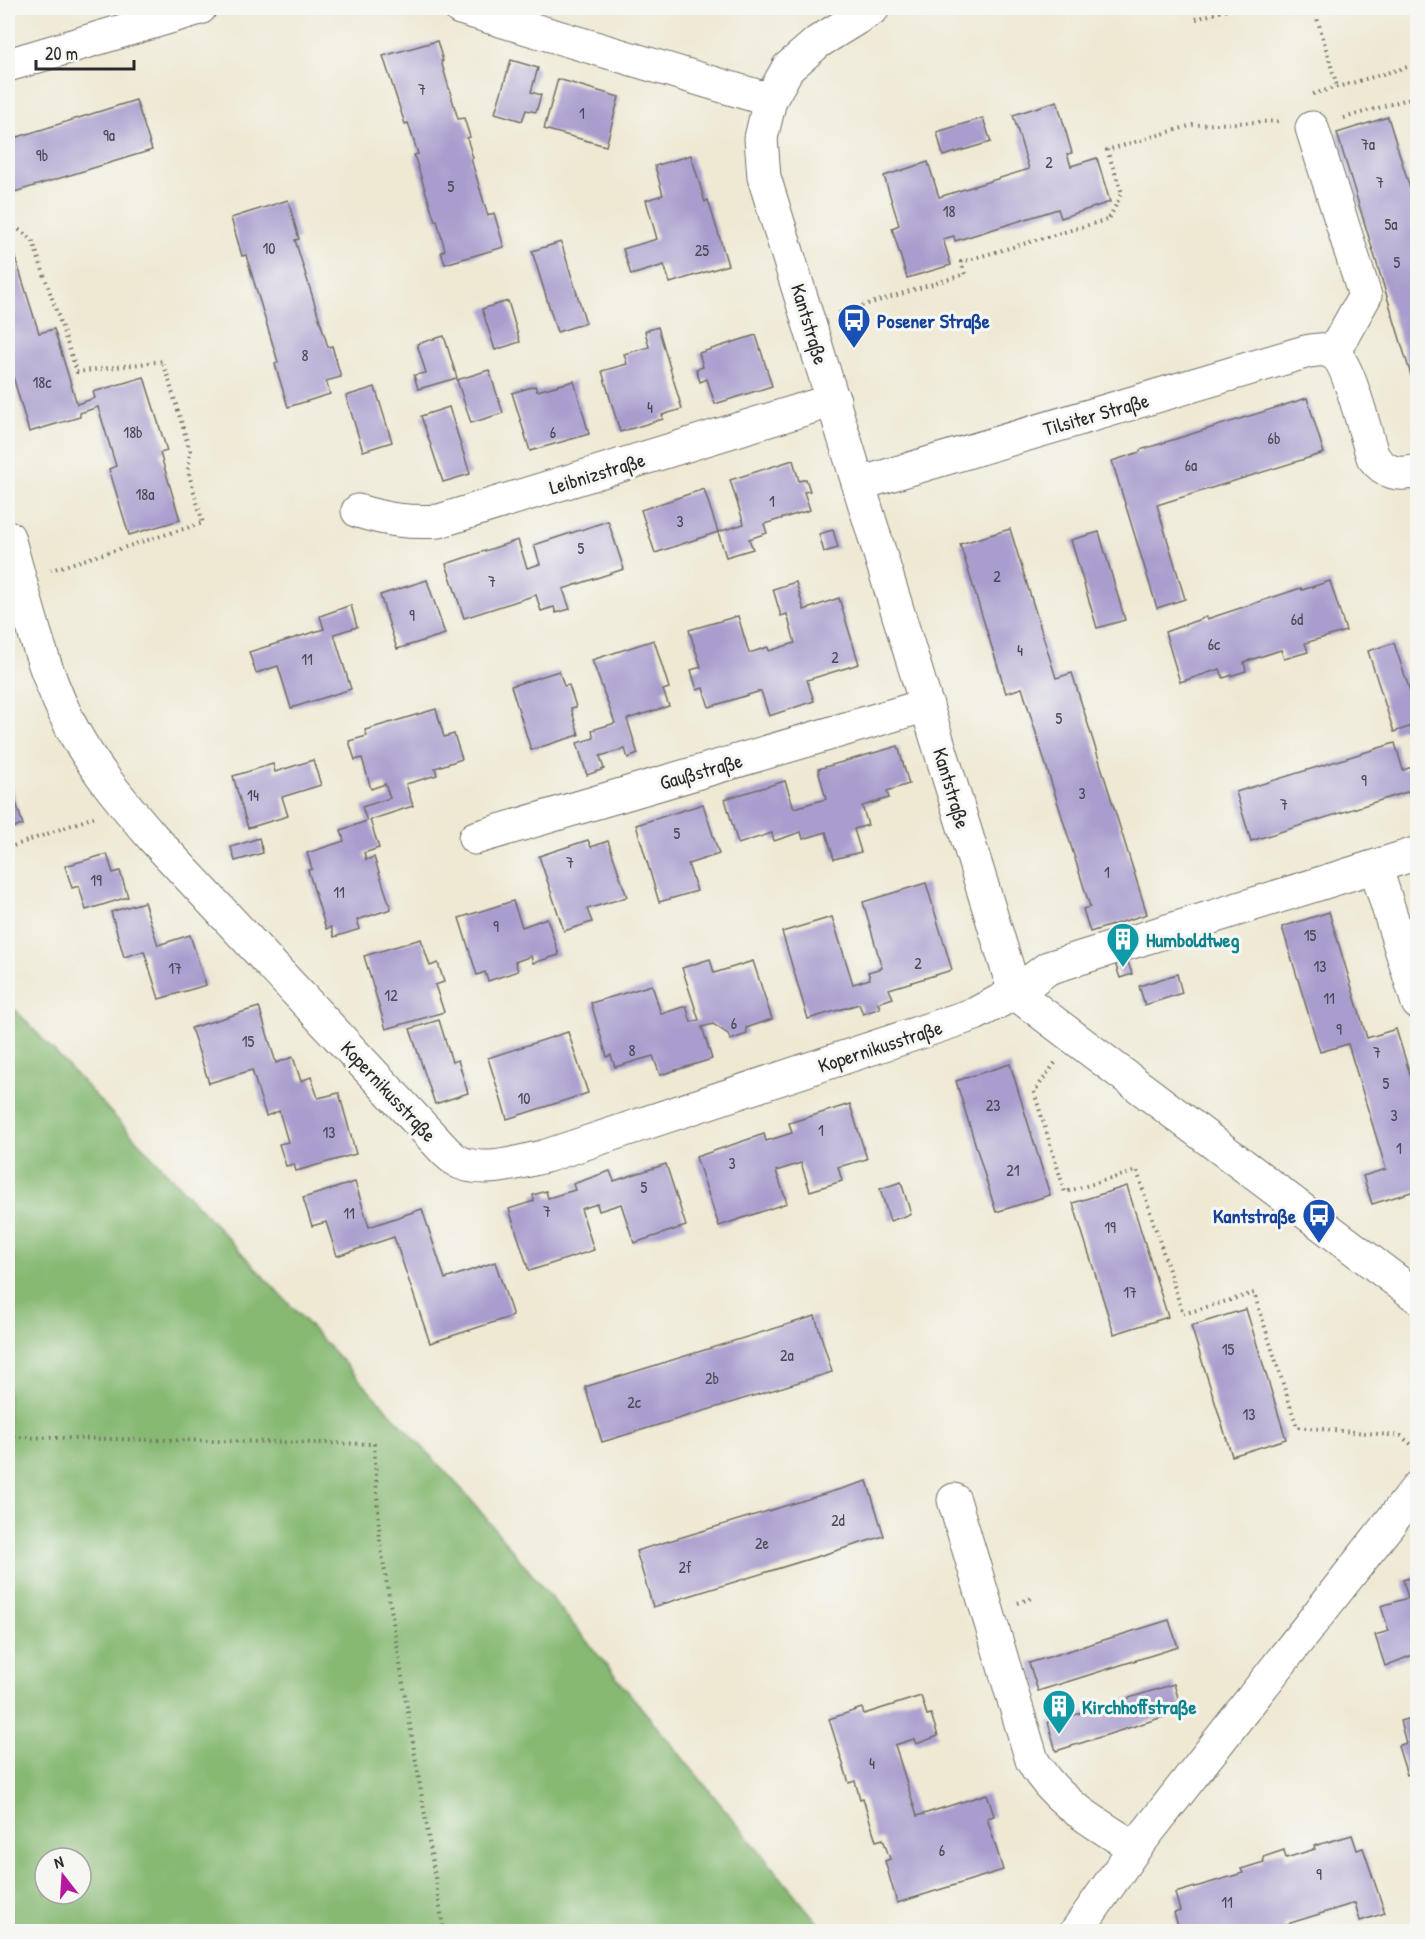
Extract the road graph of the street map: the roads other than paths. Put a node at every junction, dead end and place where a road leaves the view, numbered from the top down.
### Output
1 (200, 8) edge
2 (460, 8) edge
3 (873, 8) edge
4 (8, 65) edge
5 (770, 100) junction
6 (1312, 128) road end
7 (1333, 353) junction
8 (834, 400) junction
9 (1418, 471) edge
10 (860, 484) junction
11 (358, 511) dead end
12 (8, 537) edge
13 (927, 705) junction
14 (475, 838) dead end
15 (1418, 854) edge
16 (1376, 868) junction
17 (1015, 993) junction
18 (1418, 1003) edge
19 (1417, 1296) edge
20 (1418, 1486) edge
21 (954, 1500) dead end
22 (1135, 1848) junction
23 (1076, 1932) edge

1 - 4 street
2 - 5 street
3 - 5 street, Kantstraße
5 - 8 street, Kantstraße
6 - 7 street
7 - 9 street
7 - 10 street, Tilsiter Straße
8 - 10 street, Kantstraße
8 - 11 street, Leibnizstraße
10 - 13 street, Kantstraße
12 - 17 street, Kopernikusstraße
13 - 14 street, Gaußstraße
13 - 17 street, Kantstraße
15 - 16 street
16 - 17 street
16 - 18 street
17 - 19 street
20 - 22 street
21 - 22 street
22 - 23 street

